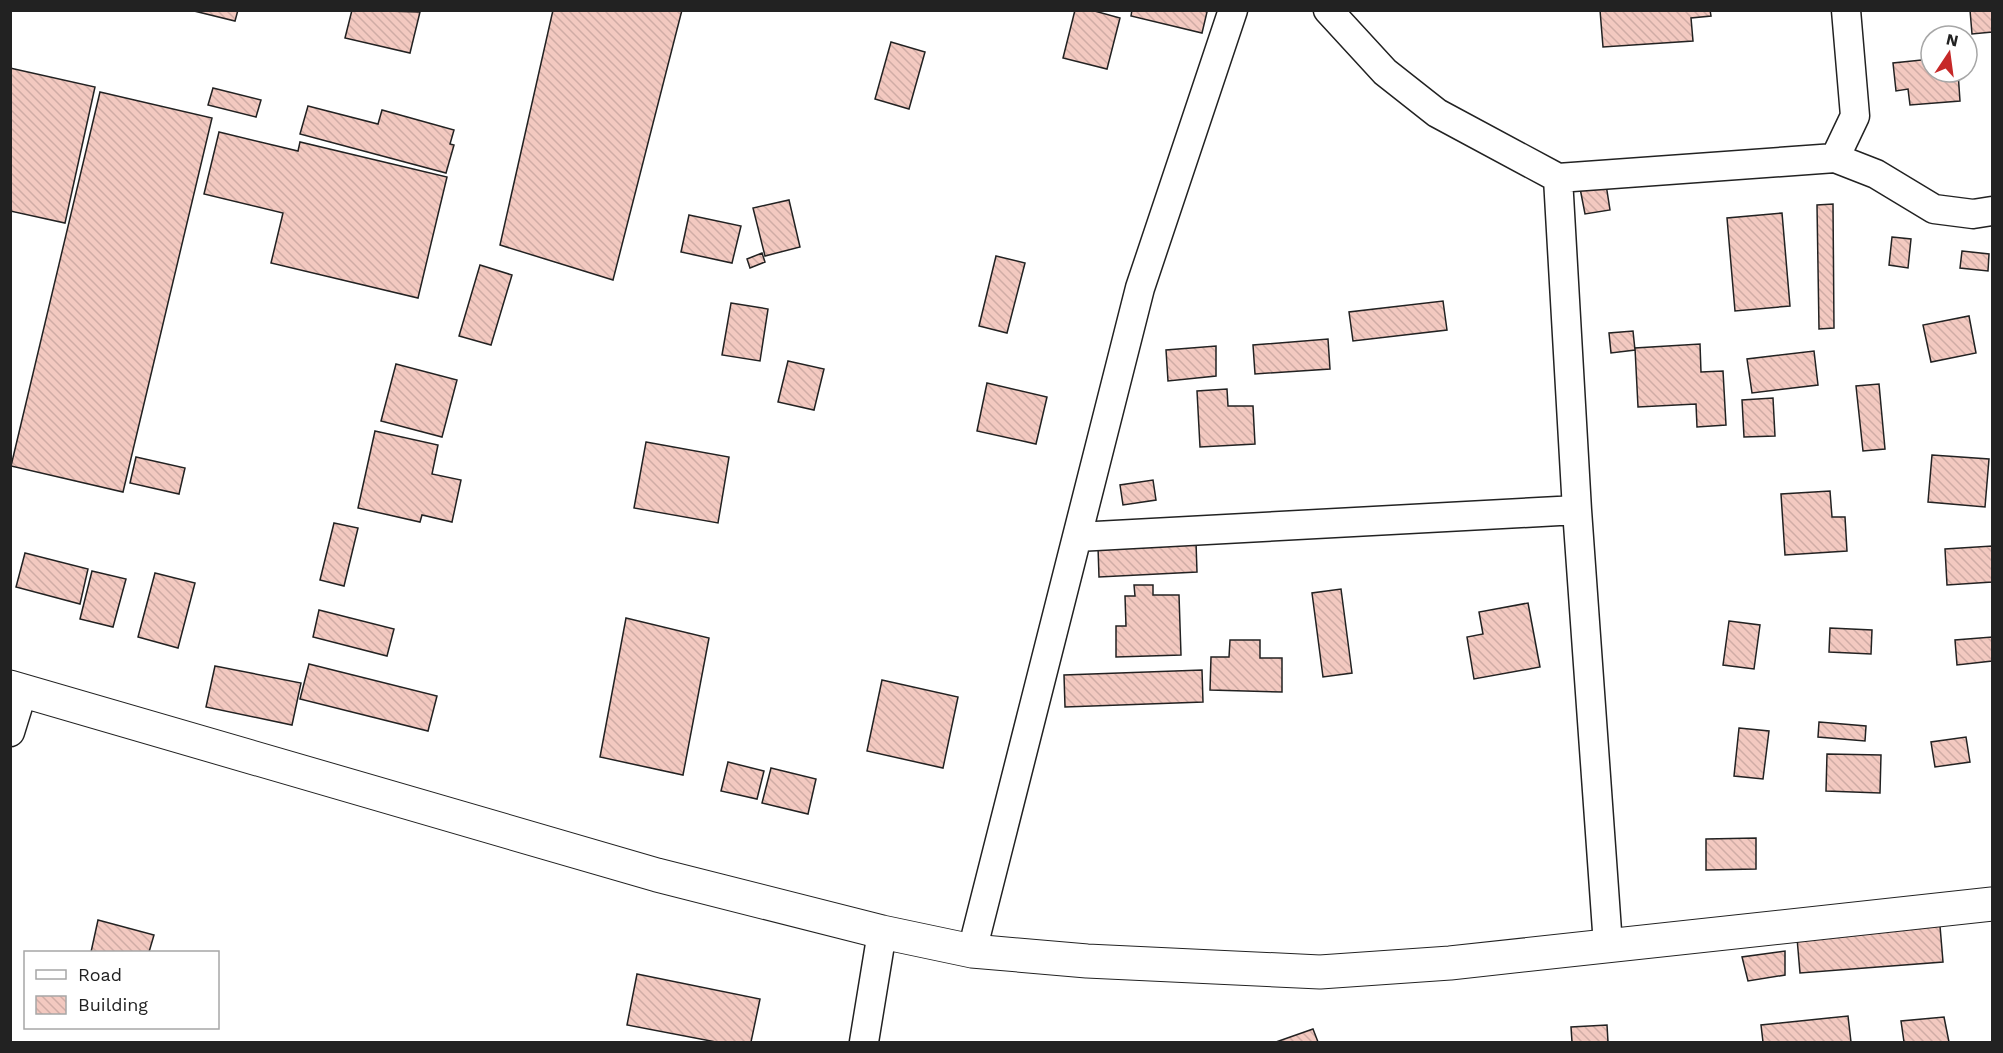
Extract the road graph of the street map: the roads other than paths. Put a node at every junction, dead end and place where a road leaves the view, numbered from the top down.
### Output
1 (1233, 10) edge
2 (1328, 10) edge
3 (1846, 10) edge
4 (1835, 158) junction
5 (1558, 178) junction
6 (1992, 211) edge
7 (1577, 510) junction
8 (1077, 537) junction
9 (17, 688) edge
10 (10, 732) edge
11 (1992, 904) edge
12 (882, 932) junction
13 (1608, 945) junction
14 (972, 951) junction
15 (864, 1042) edge

1 - 8 street
2 - 5 street
3 - 4 street
4 - 5 street
4 - 6 street
5 - 7 street
7 - 8 street
7 - 13 street
8 - 14 street
9 - 10 street
9 - 12 street
11 - 13 street
12 - 14 street
12 - 15 street
13 - 14 street

